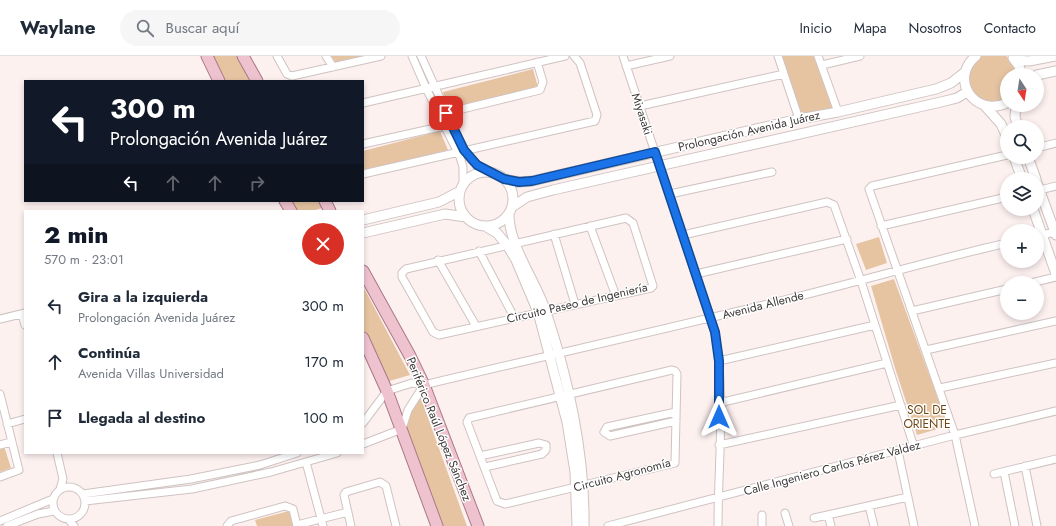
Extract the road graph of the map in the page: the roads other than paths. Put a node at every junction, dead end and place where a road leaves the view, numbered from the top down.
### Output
1 (207, 56) edge
2 (243, 56) edge
3 (277, 56) edge
4 (326, 56) edge
5 (381, 56) edge
6 (412, 56) edge
7 (421, 56) edge
8 (565, 56) edge
9 (574, 56) edge
10 (623, 56) edge
11 (670, 56) edge
12 (778, 56) edge
13 (818, 56) edge
14 (860, 56) edge
15 (1056, 56) edge
16 (974, 57) edge
17 (1013, 58) edge
18 (537, 62) junction
19 (626, 66) junction
20 (822, 66) junction
21 (333, 67) junction
22 (1018, 68) edge
23 (1056, 71) edge
24 (965, 72) junction
25 (784, 74) junction
26 (1044, 74) edge
27 (219, 80) edge
28 (256, 80) edge
29 (434, 86) junction
30 (426, 88) junction
31 (967, 92) junction
32 (364, 103) edge
33 (1000, 105) edge
34 (640, 106) junction
35 (985, 106) junction
36 (838, 112) junction
37 (446, 113) junction
38 (799, 119) junction
39 (1000, 123) edge
40 (444, 126) junction
41 (1056, 143) edge
42 (364, 144) edge
43 (1044, 146) edge
44 (461, 151) junction
45 (655, 152) junction
46 (1000, 157) edge
47 (660, 166) junction
48 (488, 172) junction
49 (772, 172) dead end
50 (364, 174) edge
51 (504, 179) junction
52 (1044, 186) edge
53 (1056, 186) edge
54 (462, 187) junction
55 (670, 194) junction
56 (1000, 199) edge
57 (1044, 202) edge
58 (510, 210) junction
59 (466, 217) junction
60 (364, 220) edge
61 (485, 226) junction
62 (590, 226) junction
63 (881, 226) junction
64 (364, 233) edge
65 (1056, 233) edge
66 (554, 234) junction
67 (683, 235) junction
68 (1044, 235) edge
69 (847, 240) junction
70 (511, 244) junction
71 (1000, 245) edge
72 (1044, 246) edge
73 (479, 251) junction
74 (438, 260) junction
75 (897, 270) junction
76 (364, 272) edge
77 (696, 274) junction
78 (1056, 274) edge
79 (1056, 277) edge
80 (1044, 280) edge
81 (861, 281) junction
82 (1000, 291) edge
83 (616, 296) junction
84 (575, 304) junction
85 (542, 311) junction
86 (912, 311) junction
87 (24, 313) edge
88 (514, 317) junction
89 (711, 318) junction
90 (0, 319) edge
91 (1056, 321) edge
92 (875, 325) junction
93 (476, 326) junction
94 (364, 340) edge
95 (926, 350) junction
96 (555, 354) junction
97 (719, 361) junction
98 (887, 363) junction
99 (1056, 363) edge
100 (424, 385) junction
101 (940, 388) junction
102 (387, 391) junction
103 (0, 394) edge
104 (565, 395) junction
105 (720, 403) junction
106 (1, 406) edge
107 (901, 406) junction
108 (1056, 411) edge
109 (676, 412) junction
110 (24, 419) edge
111 (364, 422) edge
112 (676, 422) junction
113 (7, 424) junction
114 (402, 429) junction
115 (955, 435) junction
116 (11, 442) junction
117 (364, 444) edge
118 (0, 445) edge
119 (719, 445) junction
120 (914, 447) junction
121 (898, 451) junction
122 (57, 454) edge
123 (294, 454) edge
124 (334, 454) edge
125 (480, 456) junction
126 (1056, 459) edge
127 (306, 462) junction
128 (260, 465) junction
129 (1025, 466) junction
130 (484, 467) junction
131 (1004, 472) junction
132 (262, 474) junction
133 (994, 474) dead end
134 (0, 477) edge
135 (63, 478) junction
136 (71, 487) junction
137 (580, 487) junction
138 (60, 489) junction
139 (908, 497) junction
140 (84, 498) junction
141 (718, 498) junction
142 (53, 499) junction
143 (869, 506) junction
144 (54, 511) junction
145 (348, 512) junction
146 (785, 513) dead end
147 (762, 515) dead end
148 (828, 515) junction
149 (77, 517) junction
150 (814, 518) dead end
151 (68, 519) junction
152 (0, 521) edge
153 (322, 522) edge
154 (297, 525) edge
155 (7, 526) edge
156 (75, 526) edge
157 (227, 526) edge
158 (351, 526) edge
159 (396, 526) edge
160 (437, 526) edge
161 (478, 526) edge
162 (577, 526) edge
163 (584, 526) edge
164 (608, 526) edge
165 (718, 526) edge
166 (762, 526) edge
167 (787, 526) edge
168 (831, 526) edge
169 (874, 526) edge
170 (914, 526) edge
171 (975, 526) edge
172 (1015, 526) edge
173 (1037, 526) edge

1 - 27 main road
2 - 28 main road
3 - 21 street
4 - 21 street
5 - 21 street
6 - 30 street
7 - 29 street
8 - 18 street
9 - 44 street
10 - 19 street, Miyasaki
11 - 19 street
12 - 25 street
13 - 20 street
14 - 20 street
15 - 17 street
16 - 24 street
17 - 22 street
18 - 29 street
18 - 37 street
19 - 34 street, Miyasaki
20 - 36 street
23 - 26 street
24 - 31 street
24 - 36 street, Prolongación Avenida Juárez
25 - 34 street
25 - 38 street
29 - 30 street
29 - 37 street
30 - 32 street
30 - 40 street
31 - 35 street
31 - 47 street, Prolongación Avenida Juárez
33 - 35 street
34 - 45 street, Miyasaki
35 - 39 street
36 - 38 street, Prolongación Avenida Juárez
37 - 44 street
38 - 45 street, Prolongación Avenida Juárez
40 - 42 street
40 - 44 street
41 - 43 street
44 - 48 street
44 - 50 street
44 - 54 street
45 - 47 street, Miyasaki
45 - 51 street, Prolongación Avenida Juárez
46 - 63 street
47 - 55 street, Miyasaki
47 - 58 street, Prolongación Avenida Juárez
48 - 51 street
48 - 54 street
49 - 55 street
51 - 58 street
52 - 53 street
54 - 59 street
54 - 60 street
55 - 67 street, Miyasaki
56 - 63 street
57 - 65 street
58 - 61 street
58 - 70 street
59 - 61 street
59 - 64 street
61 - 70 street
62 - 66 street, Circuito Paseo de Ingeniería
62 - 83 street
62 - 83 street, Circuito Paseo de Ingeniería
63 - 75 street
65 - 68 street
66 - 70 street, Circuito Paseo de Ingeniería
66 - 84 street
67 - 69 street
67 - 77 street, Miyasaki
69 - 77 street
69 - 81 street
70 - 73 street, Circuito Paseo de Ingeniería
70 - 85 street
71 - 75 street, Avenida Allende
72 - 78 street
73 - 74 street, Circuito Paseo de Ingeniería
73 - 88 street
74 - 93 street
74 - 93 street, Circuito Paseo de Ingeniería
75 - 81 street, Avenida Allende
75 - 86 street
76 - 100 main road, Periférico Raúl López Sánchez
77 - 89 street, Miyasaki
79 - 80 street
81 - 89 street, Avenida Allende
81 - 92 street
82 - 86 street
83 - 84 street, Circuito Paseo de Ingeniería
84 - 85 street, Circuito Paseo de Ingeniería
85 - 88 street, Circuito Paseo de Ingeniería
85 - 96 street
86 - 95 street
87 - 90 street
88 - 93 street, Circuito Paseo de Ingeniería
89 - 96 street, Avenida Allende
89 - 97 street, Miyasaki
91 - 95 street
92 - 97 street
92 - 98 street
94 - 102 main road
95 - 101 street
96 - 100 street, Avenida Allende
96 - 104 street
97 - 105 street, Miyasaki
98 - 105 street
98 - 107 street
99 - 101 street
100 - 102 street, Avenida Allende
100 - 114 street
100 - 161 main road, Periférico Raúl López Sánchez
101 - 115 street
102 - 111 street
102 - 114 main road
103 - 106 street
104 - 109 street, Circuito Agronomía
104 - 125 street, Circuito Agronomía
104 - 137 street
105 - 119 street, Miyasaki
106 - 113 street
107 - 119 street
107 - 120 street
108 - 115 street, Calle Ingeniero Carlos Pérez Valdez
109 - 112 street, Circuito Agronomía
109 - 112 street
110 - 113 street
112 - 137 street, Circuito Agronomía
113 - 116 street
114 - 117 street
114 - 160 main road
115 - 120 street, Calle Ingeniero Carlos Pérez Valdez
115 - 171 street
116 - 118 street
116 - 134 street
119 - 141 street, Miyasaki
120 - 121 street, Calle Ingeniero Carlos Pérez Valdez
121 - 139 street
121 - 141 street, Calle Ingeniero Carlos Pérez Valdez
122 - 135 street
123 - 128 street
124 - 127 street
125 - 130 street, Circuito Agronomía
125 - 130 street
126 - 129 street
127 - 132 street
127 - 153 street
128 - 132 street
128 - 140 street
129 - 131 street
129 - 173 street
130 - 137 street, Circuito Agronomía
131 - 133 street
131 - 172 street
132 - 140 street
135 - 136 street
135 - 138 street
136 - 138 street
136 - 140 street
137 - 162 street
137 - 163 street
138 - 142 street
139 - 143 street
139 - 170 street
140 - 149 street
141 - 164 street, Calle Ingeniero Carlos Pérez Valdez
141 - 165 street, Miyasaki
142 - 144 street
142 - 152 street
143 - 148 street
143 - 169 street
144 - 151 street
144 - 155 street
145 - 153 street
145 - 158 street
145 - 159 street
146 - 167 street
147 - 166 street
148 - 150 street
148 - 168 street
149 - 151 street
149 - 156 street
151 - 156 street
153 - 154 street
154 - 157 street

